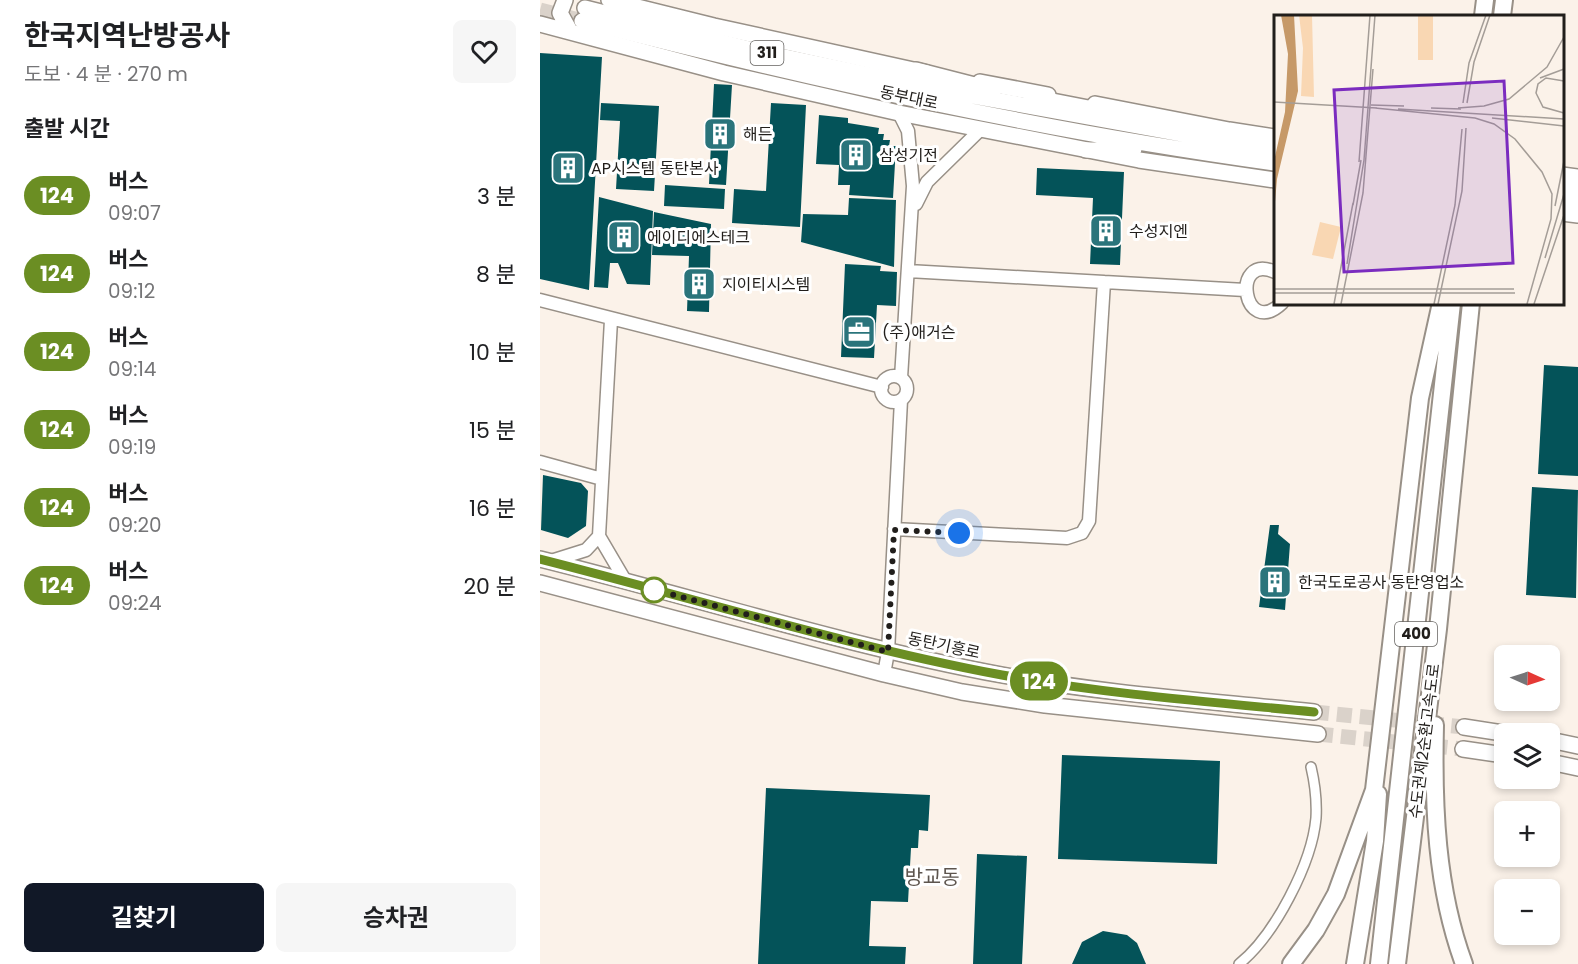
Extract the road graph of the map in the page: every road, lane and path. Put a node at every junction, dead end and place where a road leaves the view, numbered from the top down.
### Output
1 (565, 0) edge
2 (609, 0) edge
3 (1485, 0) edge
4 (1503, 0) edge
5 (1484, 15) edge
6 (1502, 15) edge
7 (579, 20) junction
8 (540, 24) edge
9 (916, 70) junction
10 (899, 113) junction
11 (980, 130) junction
12 (1274, 136) edge
13 (1195, 137) junction
14 (1167, 148) junction
15 (1086, 150) junction
16 (1274, 151) edge
17 (1274, 163) edge
18 (1563, 175) edge
19 (1578, 177) edge
20 (1274, 180) edge
21 (1563, 187) edge
22 (1578, 189) edge
23 (1563, 200) edge
24 (1578, 202) edge
25 (1563, 213) edge
26 (1578, 215) edge
27 (911, 216) junction
28 (908, 271) junction
29 (1274, 272) edge
30 (1104, 282) junction
31 (1245, 290) junction
32 (540, 300) edge
33 (1280, 304) edge
34 (1441, 304) edge
35 (1452, 304) edge
36 (1472, 304) edge
37 (611, 320) junction
38 (902, 378) junction
39 (882, 387) junction
40 (901, 400) junction
41 (540, 462) edge
42 (602, 479) junction
43 (894, 530) junction
44 (599, 536) junction
45 (545, 560) edge
46 (626, 582) junction
47 (540, 583) edge
48 (1438, 629) junction
49 (888, 652) junction
50 (884, 674) junction
51 (1314, 712) tunnel mouth
52 (1383, 727) junction
53 (1464, 727) tunnel mouth
54 (1494, 732) edge
55 (1318, 734) tunnel mouth
56 (1560, 742) edge
57 (1578, 746) edge
58 (1464, 749) tunnel mouth
59 (1494, 754) edge
60 (1560, 764) edge
61 (1311, 767) dead end
62 (1578, 768) edge
63 (1239, 964) edge
64 (1291, 964) edge
65 (1355, 964) edge
66 (1379, 964) edge
67 (1397, 964) edge
68 (1464, 964) edge

1 - 7 main road
2 - 9 main road, 동부대로
3 - 5 highway
4 - 6 highway
7 - 8 main road, 동부대로
7 - 10 main road, 동부대로
7 - 13 main road, 동부대로 / 311
7 - 14 main road, 동부대로 / 311
9 - 12 main road
9 - 13 main road
10 - 11 main road, 동부대로
10 - 27 street
11 - 15 main road, 동부대로
11 - 27 street
13 - 16 main road, 동부대로 / 311
14 - 15 main road
14 - 17 main road, 동부대로 / 311
15 - 20 main road, 동부대로
18 - 19 main road
21 - 22 main road
23 - 24 main road
25 - 26 main road
27 - 28 street
28 - 30 street
28 - 38 street
29 - 31 street
30 - 31 street
30 - 43 street
31 - 33 street
32 - 37 street
34 - 52 highway
35 - 66 highway, 수도권제2순환고속도로 / 400
36 - 48 highway, 수도권제2순환고속도로 / 400
37 - 39 street
37 - 42 street
38 - 39 street
38 - 40 street
39 - 40 street
40 - 43 street
41 - 42 street
42 - 44 street
43 - 49 street
44 - 45 street
44 - 46 street
45 - 46 main road, 동탄기흥로
46 - 49 main road, 동탄기흥로
47 - 50 main road
48 - 67 highway, 수도권제2순환고속도로 / 400
48 - 68 highway
49 - 50 street
49 - 51 main road, 동탄기흥로
50 - 55 main road
52 - 64 highway
52 - 65 highway
53 - 54 main road
56 - 57 main road
58 - 59 main road
60 - 62 main road
61 - 63 street

